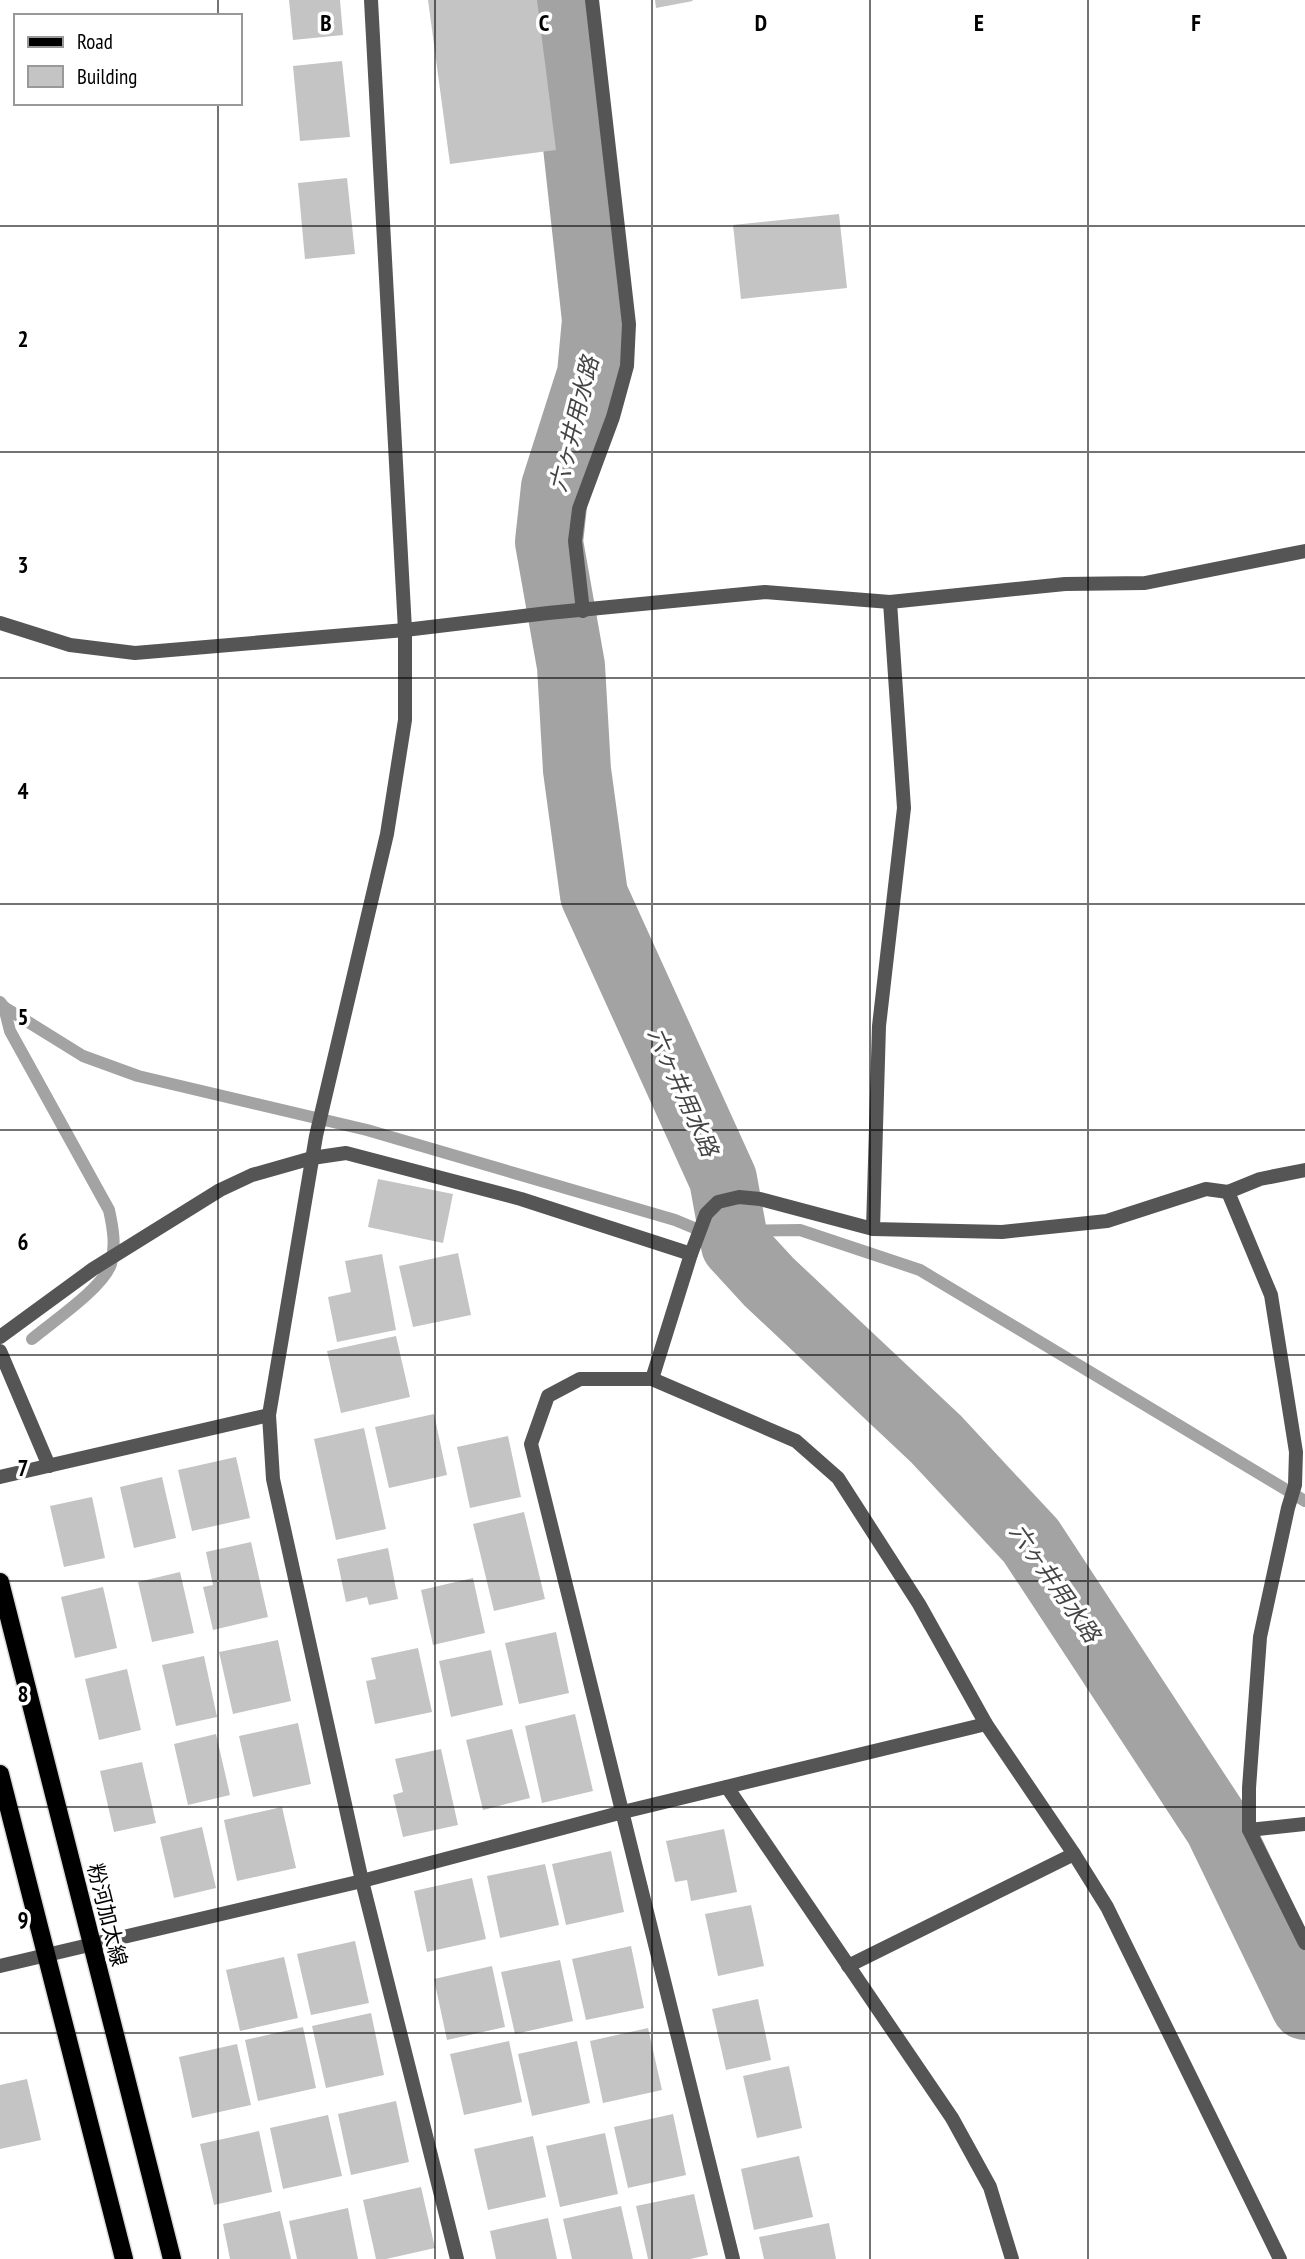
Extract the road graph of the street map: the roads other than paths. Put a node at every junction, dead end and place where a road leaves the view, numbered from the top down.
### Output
1 (371, 0) edge
2 (592, 0) edge
3 (1305, 551) edge
4 (890, 602) junction
5 (577, 611) junction
6 (0, 623) edge
7 (405, 630) junction
8 (312, 1157) junction
9 (1305, 1170) edge
10 (1228, 1192) junction
11 (873, 1229) junction
12 (693, 1249) junction
13 (0, 1337) edge
14 (0, 1351) edge
15 (652, 1379) junction
16 (269, 1415) junction
17 (49, 1466) junction
18 (0, 1478) edge
19 (0, 1582) edge
20 (986, 1724) junction
21 (0, 1774) edge
22 (727, 1787) junction
23 (624, 1812) junction
24 (1305, 1824) edge
25 (1249, 1830) junction
26 (1074, 1854) junction
27 (362, 1881) junction
28 (91, 1943) junction
29 (1305, 1943) edge
30 (46, 1955) junction
31 (0, 1966) edge
32 (848, 1966) junction
33 (124, 2259) edge
34 (172, 2259) edge
35 (457, 2259) edge
36 (733, 2259) edge
37 (1012, 2259) edge
38 (1280, 2259) edge

1 - 7 street
2 - 5 street
3 - 4 street
4 - 5 street
4 - 11 street
5 - 7 street
6 - 7 street
7 - 8 street
8 - 12 street
8 - 13 street
8 - 16 street
9 - 10 street
10 - 11 street
10 - 25 street
11 - 12 street
12 - 15 street
14 - 17 street
15 - 20 street
15 - 23 street
16 - 17 street
16 - 27 street
17 - 18 street
19 - 28 main road, 粉河加太線
20 - 22 street
20 - 26 street
21 - 30 main road
22 - 23 street
22 - 32 street
23 - 27 street
23 - 36 street
24 - 25 street
25 - 29 street
26 - 32 street
26 - 38 street
27 - 28 street
27 - 35 street
28 - 30 street
28 - 34 main road, 粉河加太線
30 - 31 street
30 - 33 main road
32 - 37 street

